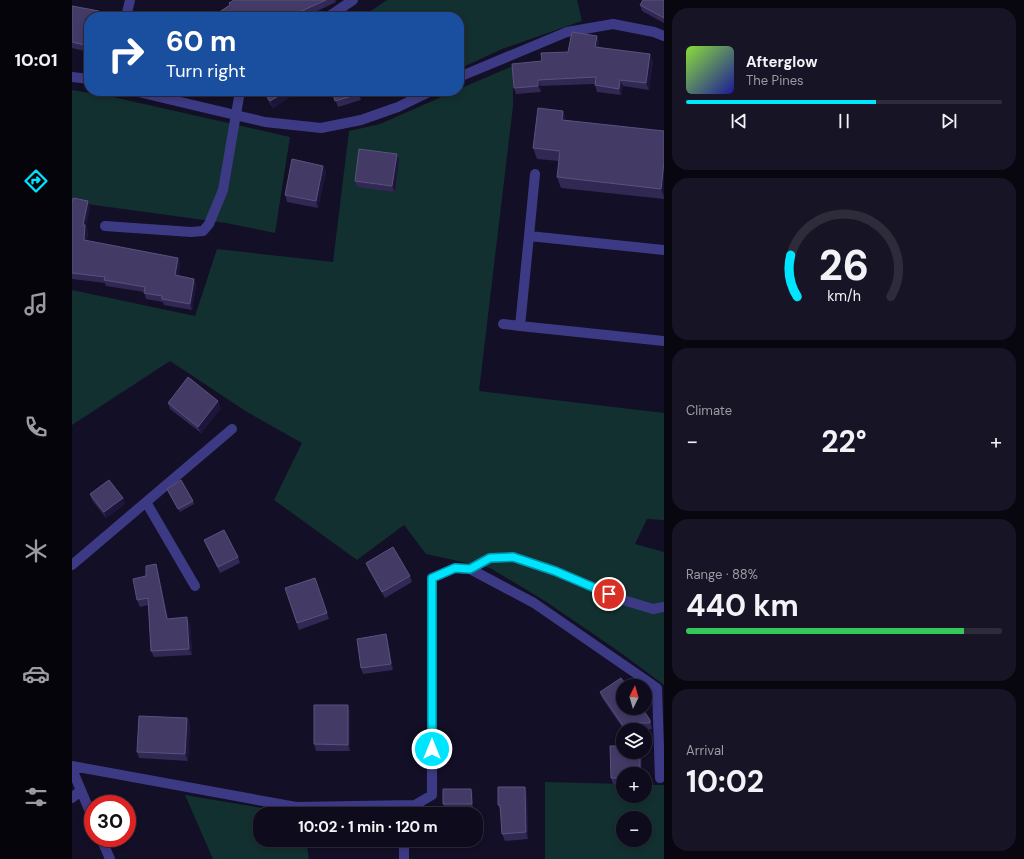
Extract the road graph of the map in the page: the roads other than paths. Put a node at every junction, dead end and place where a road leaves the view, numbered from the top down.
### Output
1 (130, 0) edge
2 (353, 0) edge
3 (127, 12) edge
4 (335, 12) edge
5 (664, 36) edge
6 (72, 76) edge
7 (464, 76) edge
8 (84, 78) edge
9 (155, 96) edge
10 (239, 96) edge
11 (421, 96) edge
12 (235, 115) junction
13 (535, 174) dead end
14 (105, 226) dead end
15 (530, 236) junction
16 (664, 250) edge
17 (503, 324) dead end
18 (520, 326) junction
19 (664, 341) edge
20 (232, 429) dead end
21 (146, 502) junction
22 (72, 565) edge
23 (470, 569) junction
24 (195, 586) dead end
25 (664, 607) edge
26 (72, 767) edge
27 (660, 778) dead end
28 (81, 790) junction
29 (84, 797) edge
30 (72, 798) edge
31 (296, 807) edge
32 (410, 807) edge
33 (105, 847) edge
34 (404, 847) edge
35 (110, 859) edge
36 (404, 859) edge

1 - 3 street
2 - 4 street
5 - 7 street
6 - 8 street
9 - 12 street
10 - 12 street
11 - 12 street
12 - 14 street
13 - 15 street
15 - 16 street
15 - 18 street
17 - 18 street
18 - 19 street
20 - 21 street
21 - 22 street
21 - 24 street
23 - 25 street
23 - 27 street
23 - 32 street
26 - 28 street
26 - 31 street
28 - 29 street
28 - 30 street
33 - 35 street
34 - 36 street

